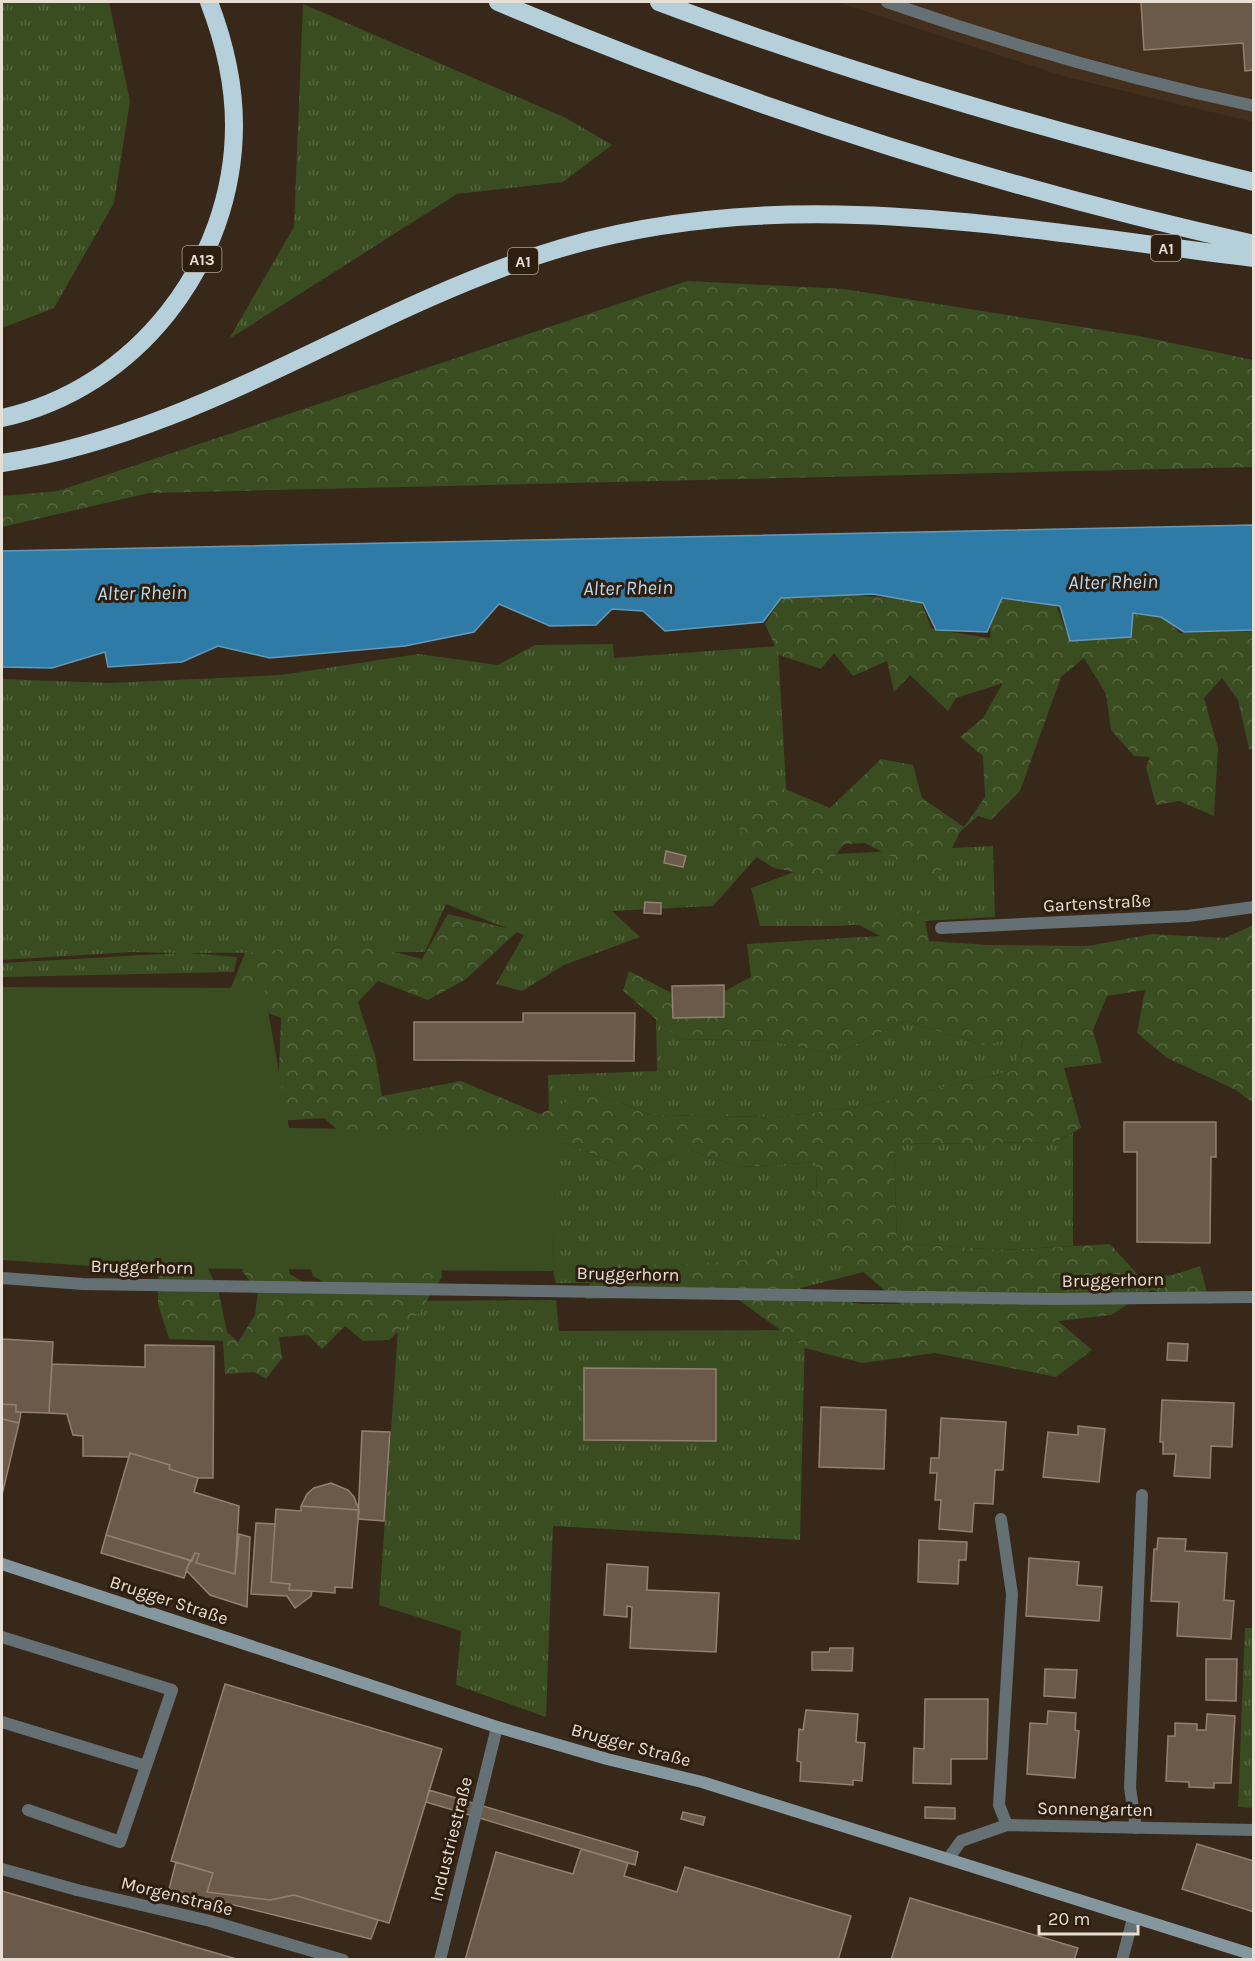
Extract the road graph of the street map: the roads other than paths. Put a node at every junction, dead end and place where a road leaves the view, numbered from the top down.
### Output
1 (209, 2) edge
2 (498, 2) edge
3 (659, 2) edge
4 (887, 2) edge
5 (1254, 106) edge
6 (1254, 182) edge
7 (1254, 244) edge
8 (1254, 258) edge
9 (2, 418) edge
10 (2, 463) edge
11 (1254, 907) edge
12 (941, 928) dead end
13 (2, 1278) edge
14 (1254, 1297) edge
15 (1142, 1496) dead end
16 (1000, 1519) dead end
17 (2, 1564) edge
18 (2, 1638) edge
19 (2, 1722) edge
20 (497, 1726) junction
21 (146, 1766) junction
22 (28, 1810) dead end
23 (1007, 1825) junction
24 (1136, 1828) junction
25 (1254, 1830) edge
26 (948, 1859) junction
27 (2, 1869) edge
28 (1133, 1918) junction
29 (1254, 1955) edge
30 (343, 1959) edge
31 (440, 1959) edge
32 (1122, 1959) edge

1 - 9 highway, A13
2 - 7 highway, A1
3 - 6 highway
4 - 5 street
8 - 10 highway, A1
11 - 12 street, Gartenstraße
13 - 14 street, Bruggerhorn
15 - 24 street
16 - 23 street
17 - 20 main road, Brugger Straße
18 - 21 street
19 - 21 street
20 - 26 main road, Brugger Straße
20 - 31 street, Industriestraße
21 - 22 street
23 - 24 street, Sonnengarten
23 - 26 street, Sonnengarten
24 - 25 street, Sonnengarten
26 - 28 main road, Brugger Straße
27 - 30 street, Morgenstraße
28 - 29 main road, Brugger Straße
28 - 32 street

